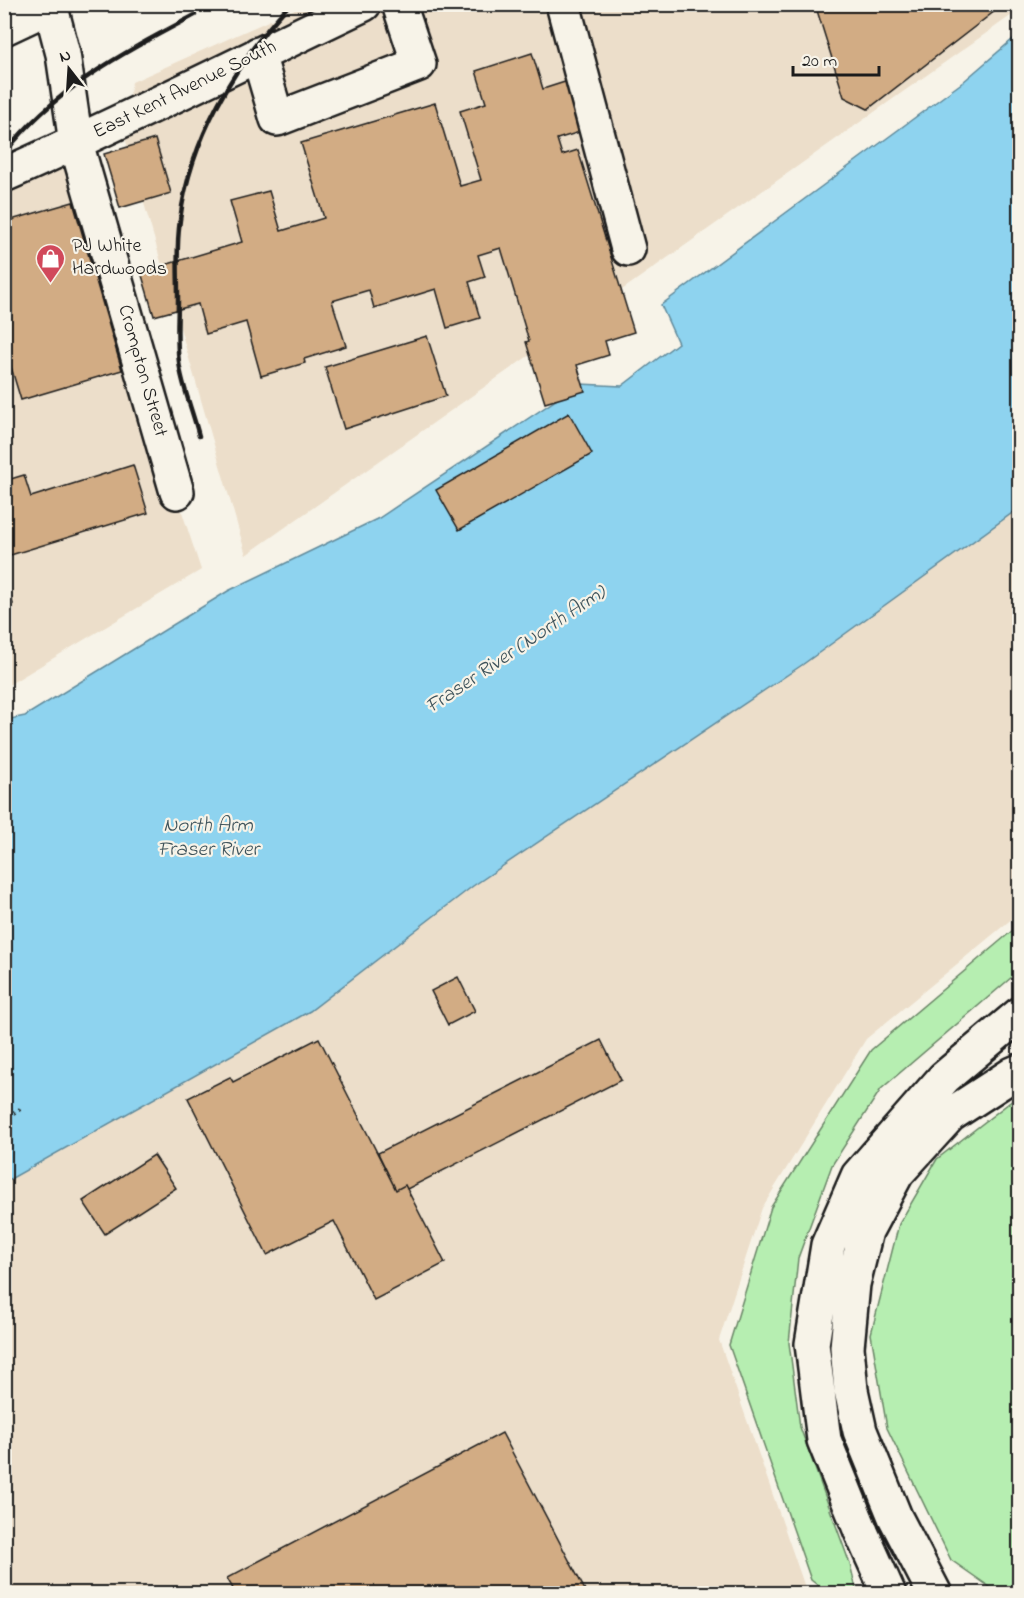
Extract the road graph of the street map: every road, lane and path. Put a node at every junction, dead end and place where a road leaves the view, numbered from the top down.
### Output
1 (364, 4) edge
2 (399, 4) edge
3 (563, 4) edge
4 (52, 5) edge
5 (4, 28) edge
6 (258, 54) junction
7 (76, 143) junction
8 (4, 176) edge
9 (628, 249) dead end
10 (177, 492) dead end
11 (1020, 1014) edge
12 (1020, 1071) edge
13 (23, 1107) dead end
14 (4, 1120) edge
15 (889, 1593) edge
16 (935, 1593) edge

1 - 6 main road, East Kent Avenue South
2 - 6 main road
3 - 9 main road
4 - 5 main road
4 - 7 main road, Crompton Street
6 - 7 main road, East Kent Avenue South
7 - 8 main road, East Kent Avenue South
7 - 10 main road, Crompton Street
11 - 15 main road
12 - 16 main road
13 - 14 path

